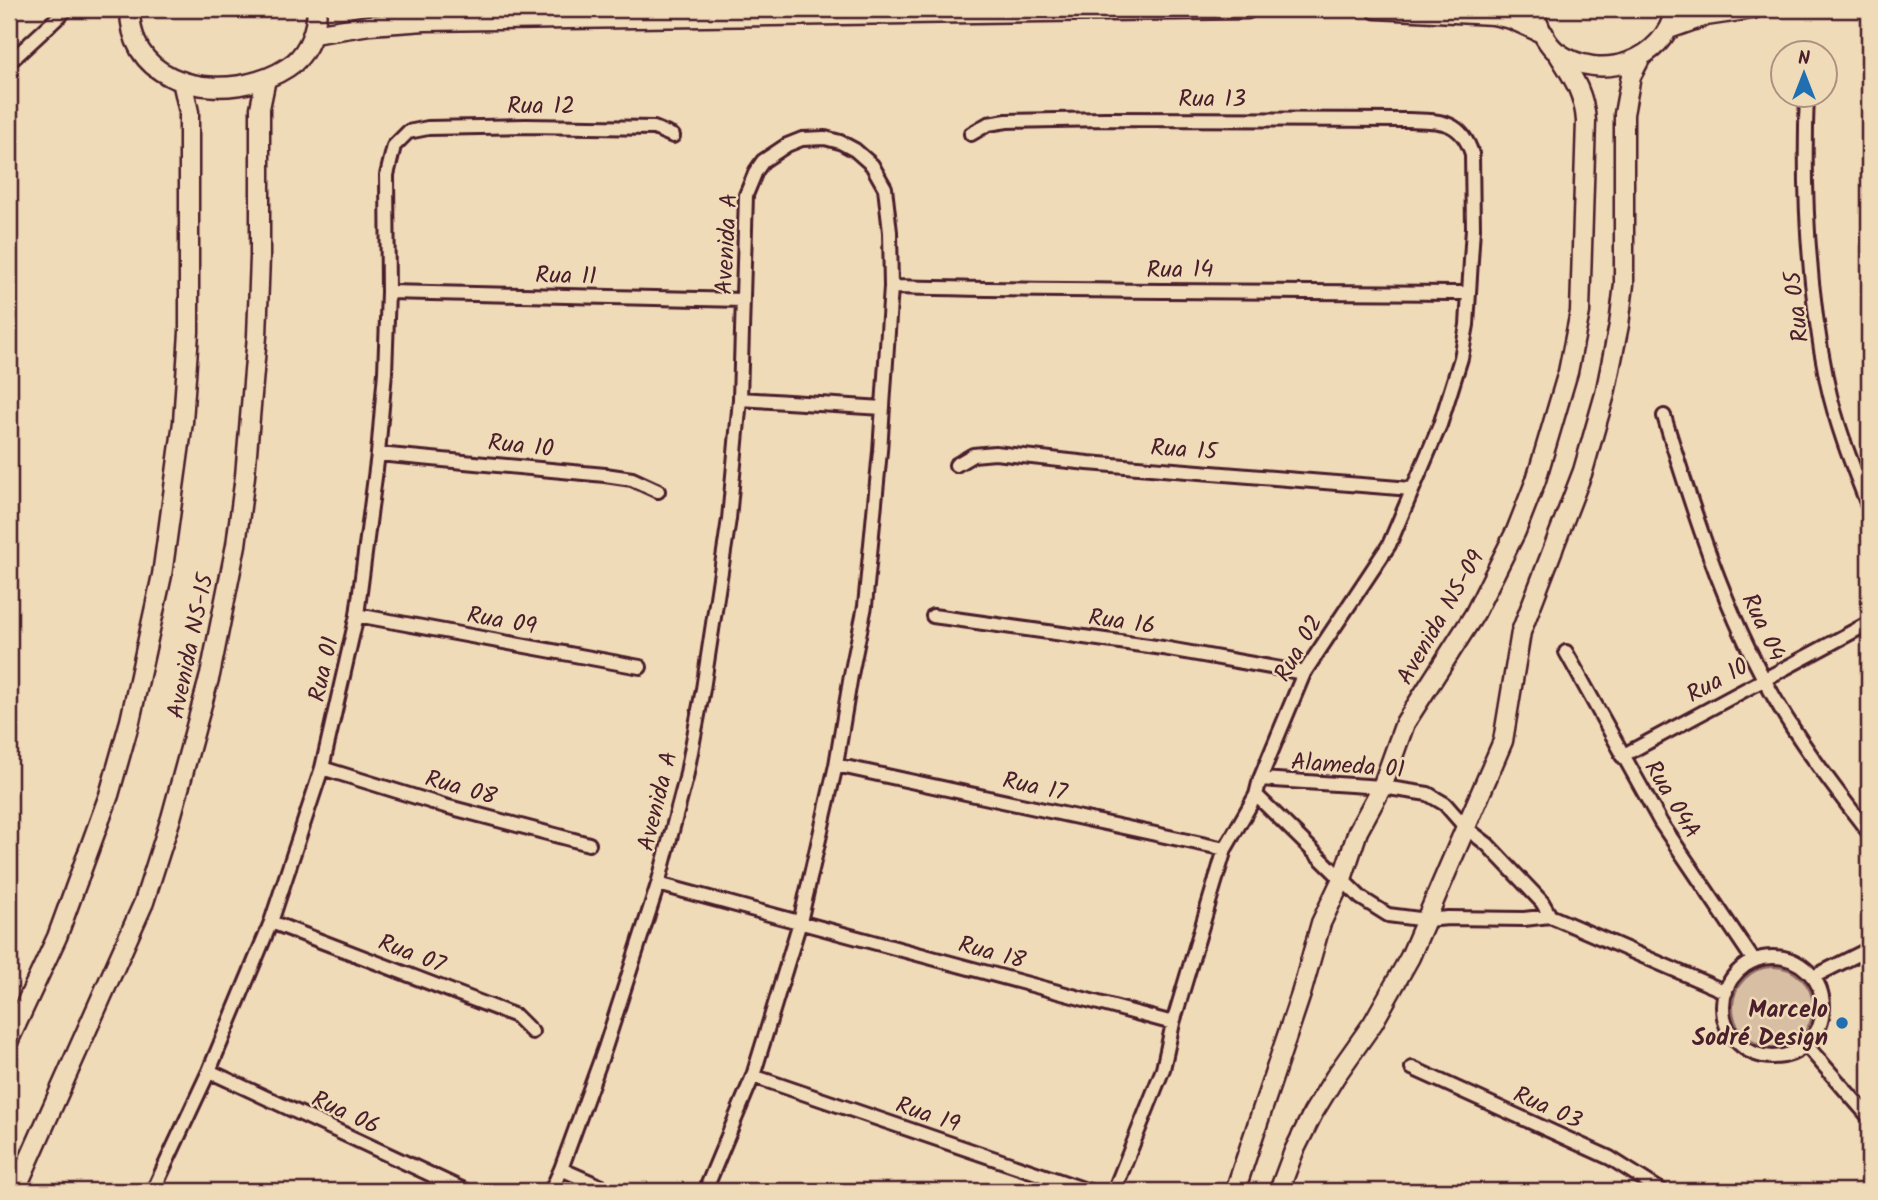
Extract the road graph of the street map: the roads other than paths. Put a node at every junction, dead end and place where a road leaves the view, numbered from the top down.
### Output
1 (67, 9) edge
2 (130, 9) edge
3 (317, 9) edge
4 (1247, 9) edge
5 (1376, 9) edge
6 (1533, 9) edge
7 (1675, 9) edge
8 (1753, 9) edge
9 (1669, 29) junction
10 (313, 34) junction
11 (1544, 34) junction
12 (1557, 52) junction
13 (1640, 59) junction
14 (9, 60) edge
15 (266, 79) junction
16 (182, 81) junction
17 (1807, 108) edge
18 (1455, 127) joint
19 (408, 132) joint
20 (971, 134) dead end
21 (673, 136) dead end
22 (891, 287) junction
23 (388, 292) junction
24 (1469, 293) junction
25 (743, 300) junction
26 (740, 399) junction
27 (883, 408) junction
28 (1664, 416) dead end
29 (378, 454) junction
30 (957, 465) dead end
31 (1412, 489) junction
32 (658, 491) dead end
33 (1869, 508) edge
34 (357, 615) junction
35 (933, 616) dead end
36 (1869, 623) edge
37 (1566, 652) dead end
38 (640, 667) dead end
39 (1304, 673) junction
40 (1764, 678) junction
41 (1622, 756) junction
42 (836, 765) junction
43 (322, 768) junction
44 (1260, 779) junction
45 (1382, 787) junction
46 (1256, 795) junction
47 (1466, 828) junction
48 (1869, 833) edge
49 (589, 844) dead end
50 (1225, 849) junction
51 (1342, 879) junction
52 (658, 884) junction
53 (1550, 916) junction
54 (1427, 920) junction
55 (271, 922) junction
56 (800, 922) junction
57 (1869, 949) edge
58 (1754, 961) junction
59 (1813, 977) junction
60 (1726, 992) junction
61 (1173, 1023) junction
62 (532, 1032) dead end
63 (9, 1040) edge
64 (1806, 1045) junction
65 (1412, 1068) dead end
66 (209, 1072) junction
67 (752, 1076) junction
68 (1869, 1117) edge
69 (561, 1169) junction
70 (15, 1191) edge
71 (153, 1191) edge
72 (466, 1191) edge
73 (551, 1191) edge
74 (611, 1191) edge
75 (705, 1191) edge
76 (1089, 1191) edge
77 (1114, 1191) edge
78 (1236, 1191) edge
79 (1279, 1191) edge
80 (1661, 1191) edge

1 - 14 street
2 - 16 main road
3 - 10 main road
4 - 10 main road
5 - 11 main road
6 - 11 main road, Avenida NS-09
7 - 9 main road
8 - 9 main road
9 - 13 main road
10 - 15 main road
11 - 12 main road, Avenida NS-09
12 - 13 main road
12 - 45 main road, Avenida NS-09
13 - 47 main road
15 - 16 main road
15 - 70 main road, Avenida NS-15
16 - 63 main road, Avenida NS-15
17 - 33 street, Rua 05
18 - 20 street, Rua 13
18 - 24 street, Rua 02
19 - 21 street, Rua 12
19 - 23 street, Rua 01
22 - 24 street, Rua 14
22 - 25 street, Avenida A
22 - 27 street, Avenida A
23 - 25 street, Rua 11
23 - 29 street, Rua 01
24 - 31 street, Rua 02
25 - 26 street, Avenida A
26 - 27 street
26 - 52 street, Avenida A
27 - 42 street, Avenida A
28 - 40 street, Rua 04
29 - 32 street, Rua 10
29 - 34 street, Rua 01
30 - 31 street, Rua 15
31 - 39 street, Rua 02
34 - 38 street, Rua 09
34 - 43 street, Rua 01
35 - 39 street, Rua 16
36 - 40 street, Rua 10
37 - 41 street, Rua 04A
39 - 44 street, Rua 02
40 - 41 street, Rua 10
40 - 48 street, Rua 04
41 - 58 street, Rua 04A
42 - 50 street, Rua 17
42 - 56 street, Avenida A
43 - 49 street, Rua 08
43 - 55 street, Rua 01
44 - 45 street, Alameda 01
44 - 46 street, Rua 02
45 - 47 street, Alameda 01
45 - 51 main road, Avenida NS-09
46 - 50 street, Rua 02
46 - 51 street
47 - 53 street, Alameda 01
47 - 54 main road
50 - 61 street, Rua 02
51 - 54 street
51 - 78 main road, Avenida NS-09
52 - 56 street, Rua 18
52 - 69 street, Avenida A
53 - 54 street
53 - 60 street
54 - 79 main road
55 - 62 street, Rua 07
55 - 66 street, Rua 01
56 - 61 street, Rua 18
56 - 67 street, Avenida A
57 - 59 street
58 - 59 street
58 - 60 street
59 - 64 street
60 - 64 street
61 - 77 street, Rua 02
64 - 68 street
65 - 80 street, Rua 03
66 - 71 street, Rua 01
66 - 72 street, Rua 06
67 - 75 street, Avenida A
67 - 76 street, Rua 19
69 - 73 street, Avenida A
69 - 74 street

